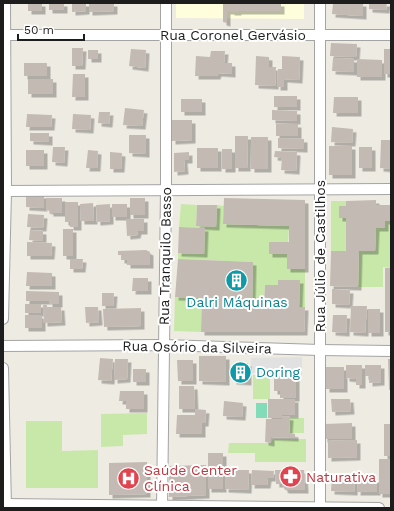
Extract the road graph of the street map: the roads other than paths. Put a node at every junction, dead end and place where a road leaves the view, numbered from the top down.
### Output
1 (4, 3) edge
2 (166, 3) edge
3 (320, 3) edge
4 (4, 35) edge
5 (320, 35) junction
6 (391, 35) edge
7 (166, 36) junction
8 (166, 189) junction
9 (321, 189) junction
10 (391, 189) edge
11 (4, 191) edge
12 (3, 319) edge
13 (164, 345) junction
14 (3, 346) edge
15 (320, 350) junction
16 (391, 350) edge
17 (3, 368) edge
18 (5, 505) edge
19 (162, 506) edge
20 (320, 508) edge
21 (379, 508) edge

1 - 4 street
2 - 7 street, Rua Tranquilo Basso
3 - 5 street, Rua Júlio de Castilhos
4 - 7 street, Rua Coronel Gervásio
4 - 11 street
5 - 6 street, Rua Coronel Gervásio
5 - 7 street, Rua Coronel Gervásio
5 - 9 street, Rua Júlio de Castilhos
7 - 8 street, Rua Tranquilo Basso
8 - 9 street
8 - 11 street
8 - 13 street, Rua Tranquilo Basso
9 - 10 street
9 - 15 street, Rua Júlio de Castilhos
11 - 12 street
13 - 14 street, Rua Osório da Silveira
13 - 15 street, Rua Osório da Silveira
13 - 19 street, Rua Tranquilo Basso
15 - 16 street, Rua Osório da Silveira
15 - 20 street, Rua Júlio de Castilhos
17 - 18 street
18 - 19 street
19 - 20 street
20 - 21 street

